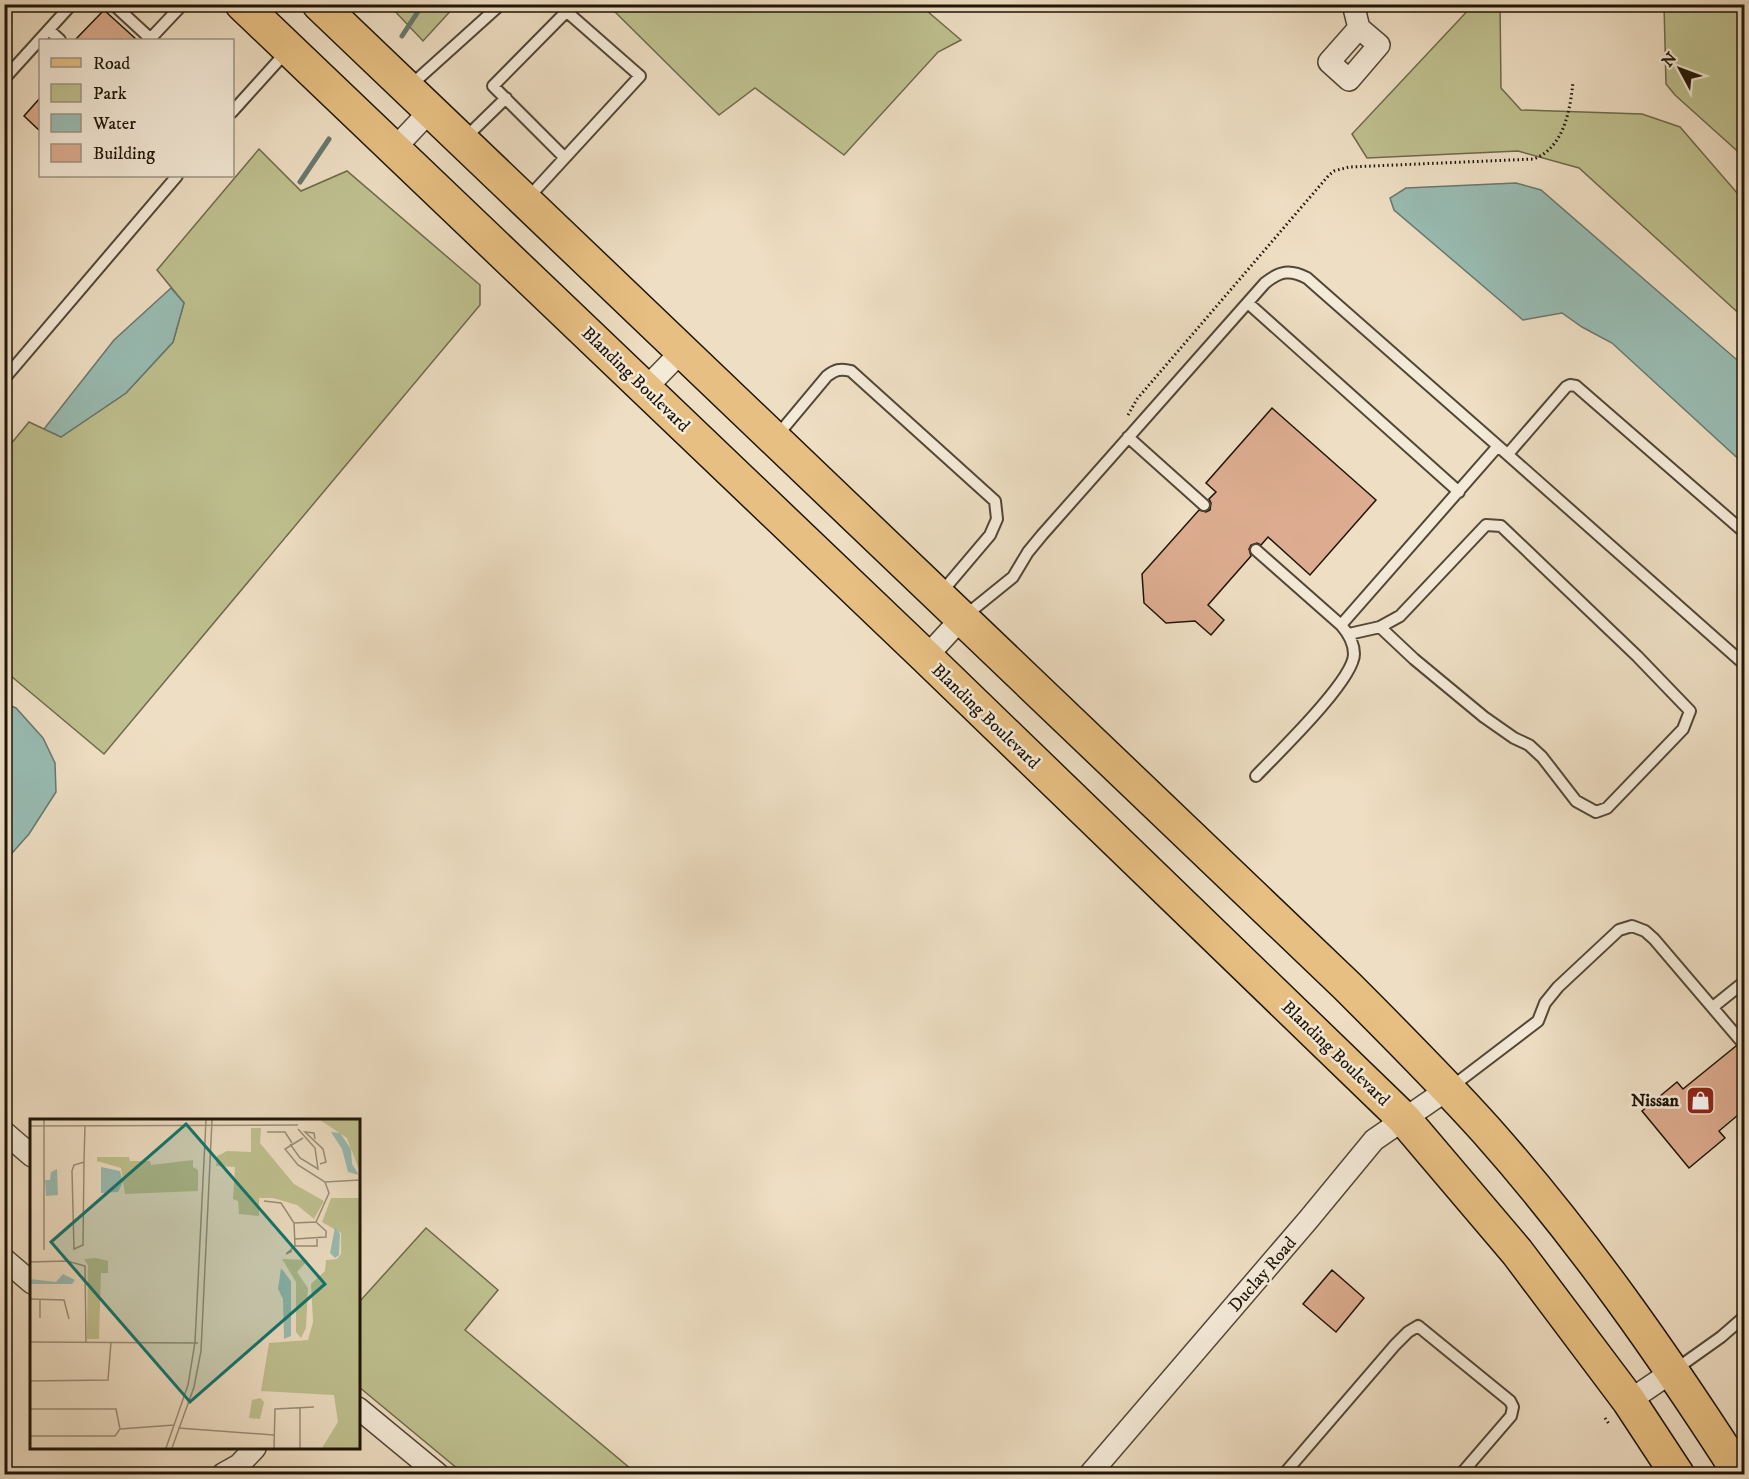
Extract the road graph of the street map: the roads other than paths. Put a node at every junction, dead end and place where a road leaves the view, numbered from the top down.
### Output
1 (72, 4) edge
2 (113, 4) edge
3 (183, 4) edge
4 (242, 4) edge
5 (501, 4) edge
6 (1353, 4) edge
7 (321, 5) edge
8 (562, 8) edge
9 (1359, 28) dead end
10 (49, 30) junction
11 (41, 39) edge
12 (59, 39) edge
13 (150, 39) edge
14 (152, 39) edge
15 (39, 41) edge
16 (290, 49) junction
17 (4, 79) edge
18 (407, 89) junction
19 (506, 98) junction
20 (234, 110) edge
21 (430, 111) junction
22 (461, 141) junction
23 (394, 149) junction
24 (562, 160) junction
25 (176, 177) edge
26 (525, 201) junction
27 (1248, 303) junction
28 (682, 351) junction
29 (4, 379) edge
30 (645, 389) junction
31 (1128, 438) junction
32 (773, 439) junction
33 (1498, 446) junction
34 (1508, 454) junction
35 (1459, 492) junction
36 (1204, 505) dead end
37 (1744, 532) edge
38 (1256, 550) dead end
39 (949, 608) junction
40 (1341, 625) junction
41 (1380, 627) junction
42 (1349, 634) junction
43 (926, 657) junction
44 (1744, 664) edge
45 (1256, 776) dead end
46 (1744, 982) edge
47 (1713, 1007) junction
48 (1741, 1041) dead end
49 (1448, 1089) junction
50 (1404, 1119) junction
51 (4, 1132) edge
52 (30, 1154) edge
53 (4, 1259) edge
54 (30, 1281) edge
55 (1744, 1317) edge
56 (1673, 1371) junction
57 (360, 1410) edge
58 (1614, 1414) junction
59 (254, 1449) edge
60 (223, 1474) edge
61 (438, 1474) edge
62 (1090, 1474) edge
63 (1284, 1474) edge
64 (1461, 1474) edge
65 (1677, 1474) edge
66 (1740, 1474) edge

1 - 10 lane
2 - 13 lane
3 - 14 lane
4 - 16 main road, Blanding Boulevard
5 - 18 lane
6 - 9 street
7 - 18 main road
8 - 19 lane
8 - 24 lane
10 - 11 lane
10 - 12 lane
15 - 17 lane
16 - 20 lane
16 - 23 main road, Blanding Boulevard
18 - 21 main road
19 - 22 lane
19 - 24 lane
21 - 22 main road
21 - 23 street
22 - 26 main road
23 - 30 main road, Blanding Boulevard
24 - 26 lane
25 - 29 lane
26 - 28 main road
27 - 31 lane
27 - 33 lane
27 - 35 lane
28 - 30 street
28 - 32 main road
30 - 43 main road, Blanding Boulevard
31 - 36 lane
31 - 39 lane
32 - 39 main road
32 - 39 lane
33 - 34 lane
33 - 35 lane
34 - 37 lane
34 - 44 lane
35 - 40 lane
38 - 40 lane
39 - 43 street
39 - 49 main road
40 - 42 lane
41 - 41 lane
41 - 42 lane
42 - 45 lane
43 - 50 main road, Blanding Boulevard
46 - 47 lane
47 - 48 lane
47 - 49 lane
49 - 50 street, Duclay Road
49 - 56 main road
50 - 58 main road, Blanding Boulevard
50 - 62 street, Duclay Road
51 - 52 street
53 - 54 street
55 - 56 lane
56 - 58 street
56 - 66 main road
57 - 61 street
58 - 65 main road, Blanding Boulevard
59 - 60 street
63 - 64 lane

